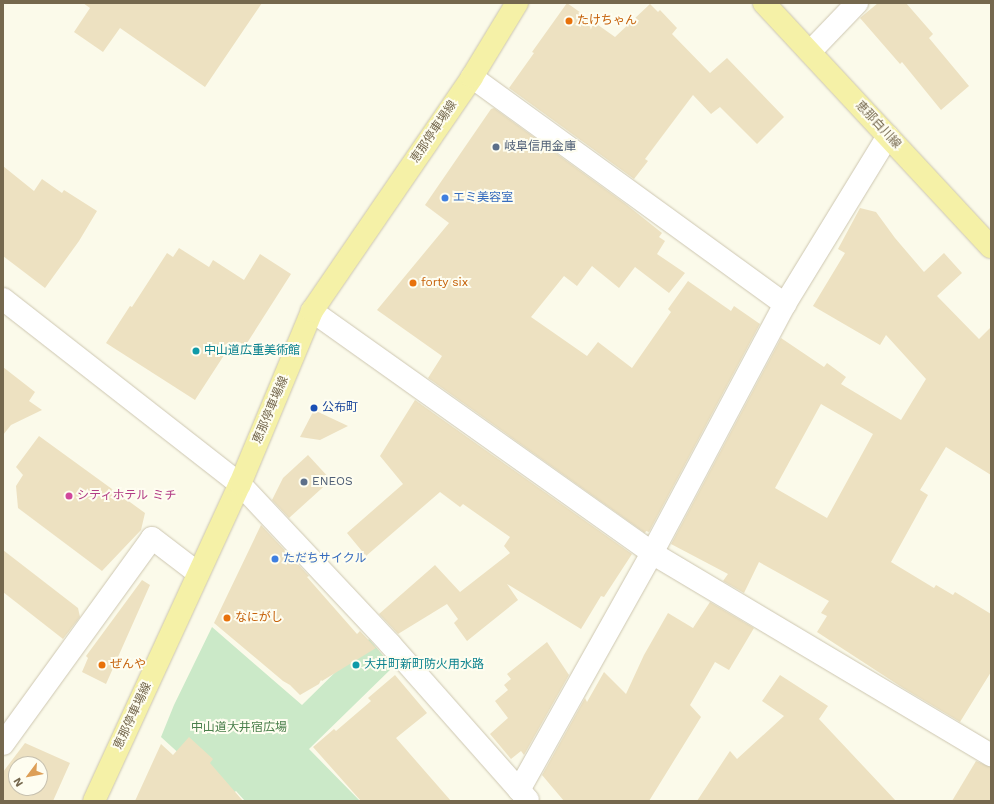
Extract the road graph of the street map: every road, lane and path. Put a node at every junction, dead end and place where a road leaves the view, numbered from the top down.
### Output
1 (517, 3) edge
2 (764, 3) edge
3 (857, 3) edge
4 (810, 52) junction
5 (472, 76) junction
6 (888, 136) junction
7 (991, 247) edge
8 (3, 299) edge
9 (785, 304) junction
10 (312, 311) junction
11 (240, 484) junction
12 (652, 554) junction
13 (198, 573) junction
14 (3, 744) edge
15 (991, 755) edge
16 (524, 795) edge
17 (94, 801) edge

1 - 5 main road, 恵那停車場線
2 - 4 main road, 恵那白川線
3 - 4 street
4 - 6 main road, 恵那白川線
5 - 9 street
5 - 10 main road, 恵那停車場線
6 - 7 main road, 恵那白川線
6 - 9 street
8 - 11 street
9 - 12 street
10 - 11 main road, 恵那停車場線
10 - 12 street
11 - 13 main road, 恵那停車場線
11 - 16 street
12 - 15 street
12 - 16 street
13 - 14 street
13 - 17 main road, 恵那停車場線

